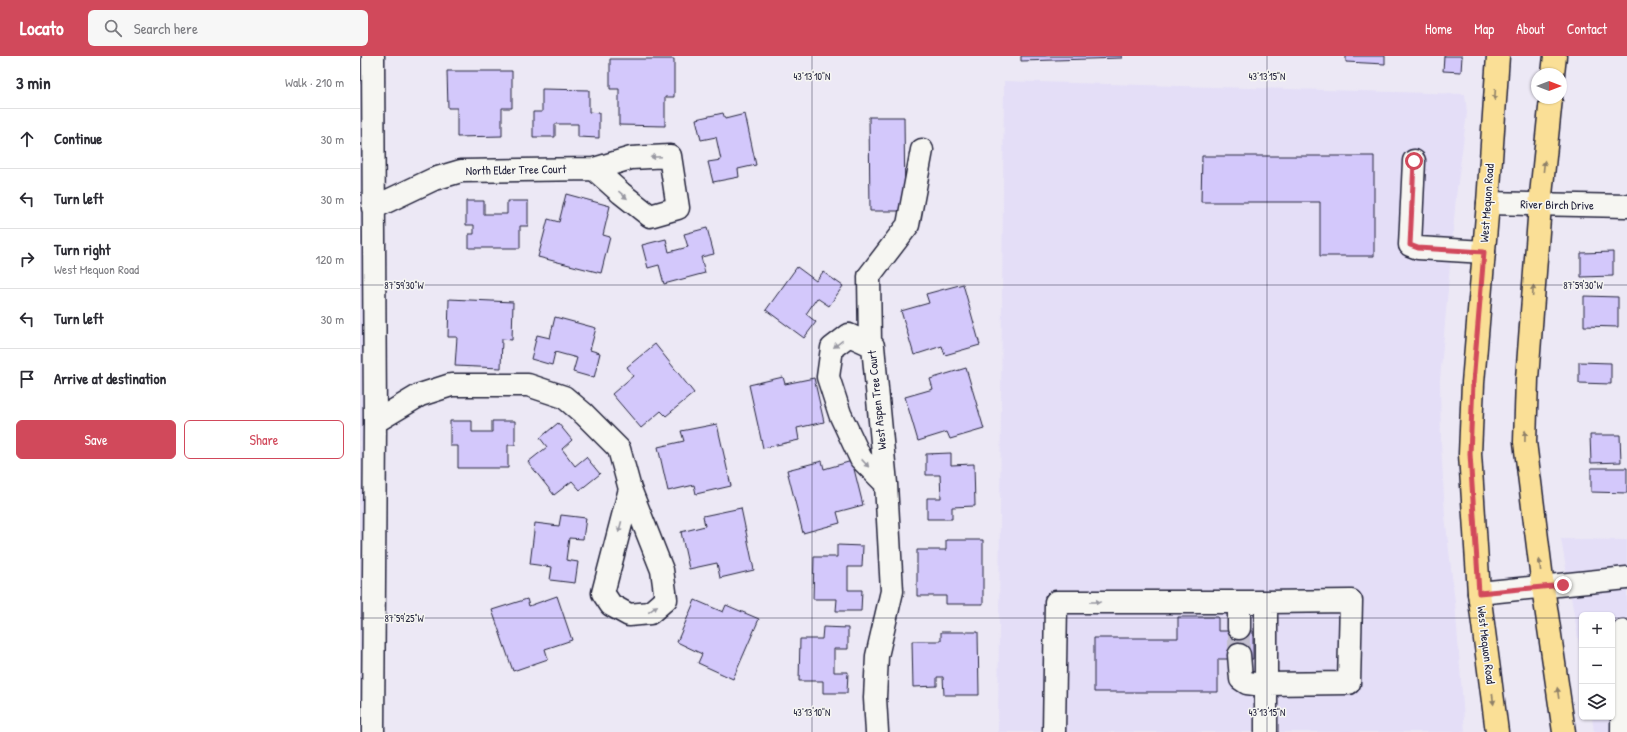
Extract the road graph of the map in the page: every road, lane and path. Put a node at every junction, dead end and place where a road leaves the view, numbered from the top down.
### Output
1 (373, 56) edge
2 (1498, 56) edge
3 (1555, 56) edge
4 (1554, 68) edge
5 (1550, 104) edge
6 (922, 150) dead end
7 (1414, 161) dead end
8 (594, 169) dead end
9 (1488, 203) junction
10 (1540, 205) junction
11 (1627, 206) edge
12 (373, 208) junction
13 (367, 250) edge
14 (1484, 252) junction
15 (870, 344) junction
16 (370, 435) edge
17 (886, 484) junction
18 (630, 489) junction
19 (1627, 578) edge
20 (1543, 587) junction
21 (1479, 593) junction
22 (1238, 602) junction
23 (1266, 602) junction
24 (1238, 628) tunnel mouth
25 (1623, 631) dead end
26 (1238, 655) tunnel mouth
27 (367, 666) edge
28 (1625, 683) edge
29 (1266, 684) junction
30 (373, 732) edge
31 (877, 732) edge
32 (1054, 732) edge
33 (1266, 732) edge
34 (1497, 732) edge
35 (1564, 732) edge
36 (1622, 732) edge

1 - 12 street
2 -> 9 main road, West Mequon Road
3 - 4 main road
10 -> 5 main road
6 - 15 street
7 - 14 street
8 - 12 street, North Elder Tree Court
9 - 10 street, River Birch Drive
9 - 14 main road, West Mequon Road
10 - 11 street, River Birch Drive
20 -> 10 main road
12 - 13 street
13 - 16 street
14 - 21 main road, West Mequon Road
15 - 17 street, West Aspen Tree Court
15 -> 17 street, West Aspen Tree Court
16 - 18 street
16 - 27 street
17 - 31 street, West Aspen Tree Court
18 -> 18 street
19 - 20 street
20 - 21 street
35 -> 20 main road
21 -> 34 main road, West Mequon Road
22 - 23 street
22 - 24 street
32 -> 22 street
23 - 29 street
23 - 29 street
25 - 28 street
26 - 29 street
27 - 30 street
28 - 36 street
29 - 33 street

